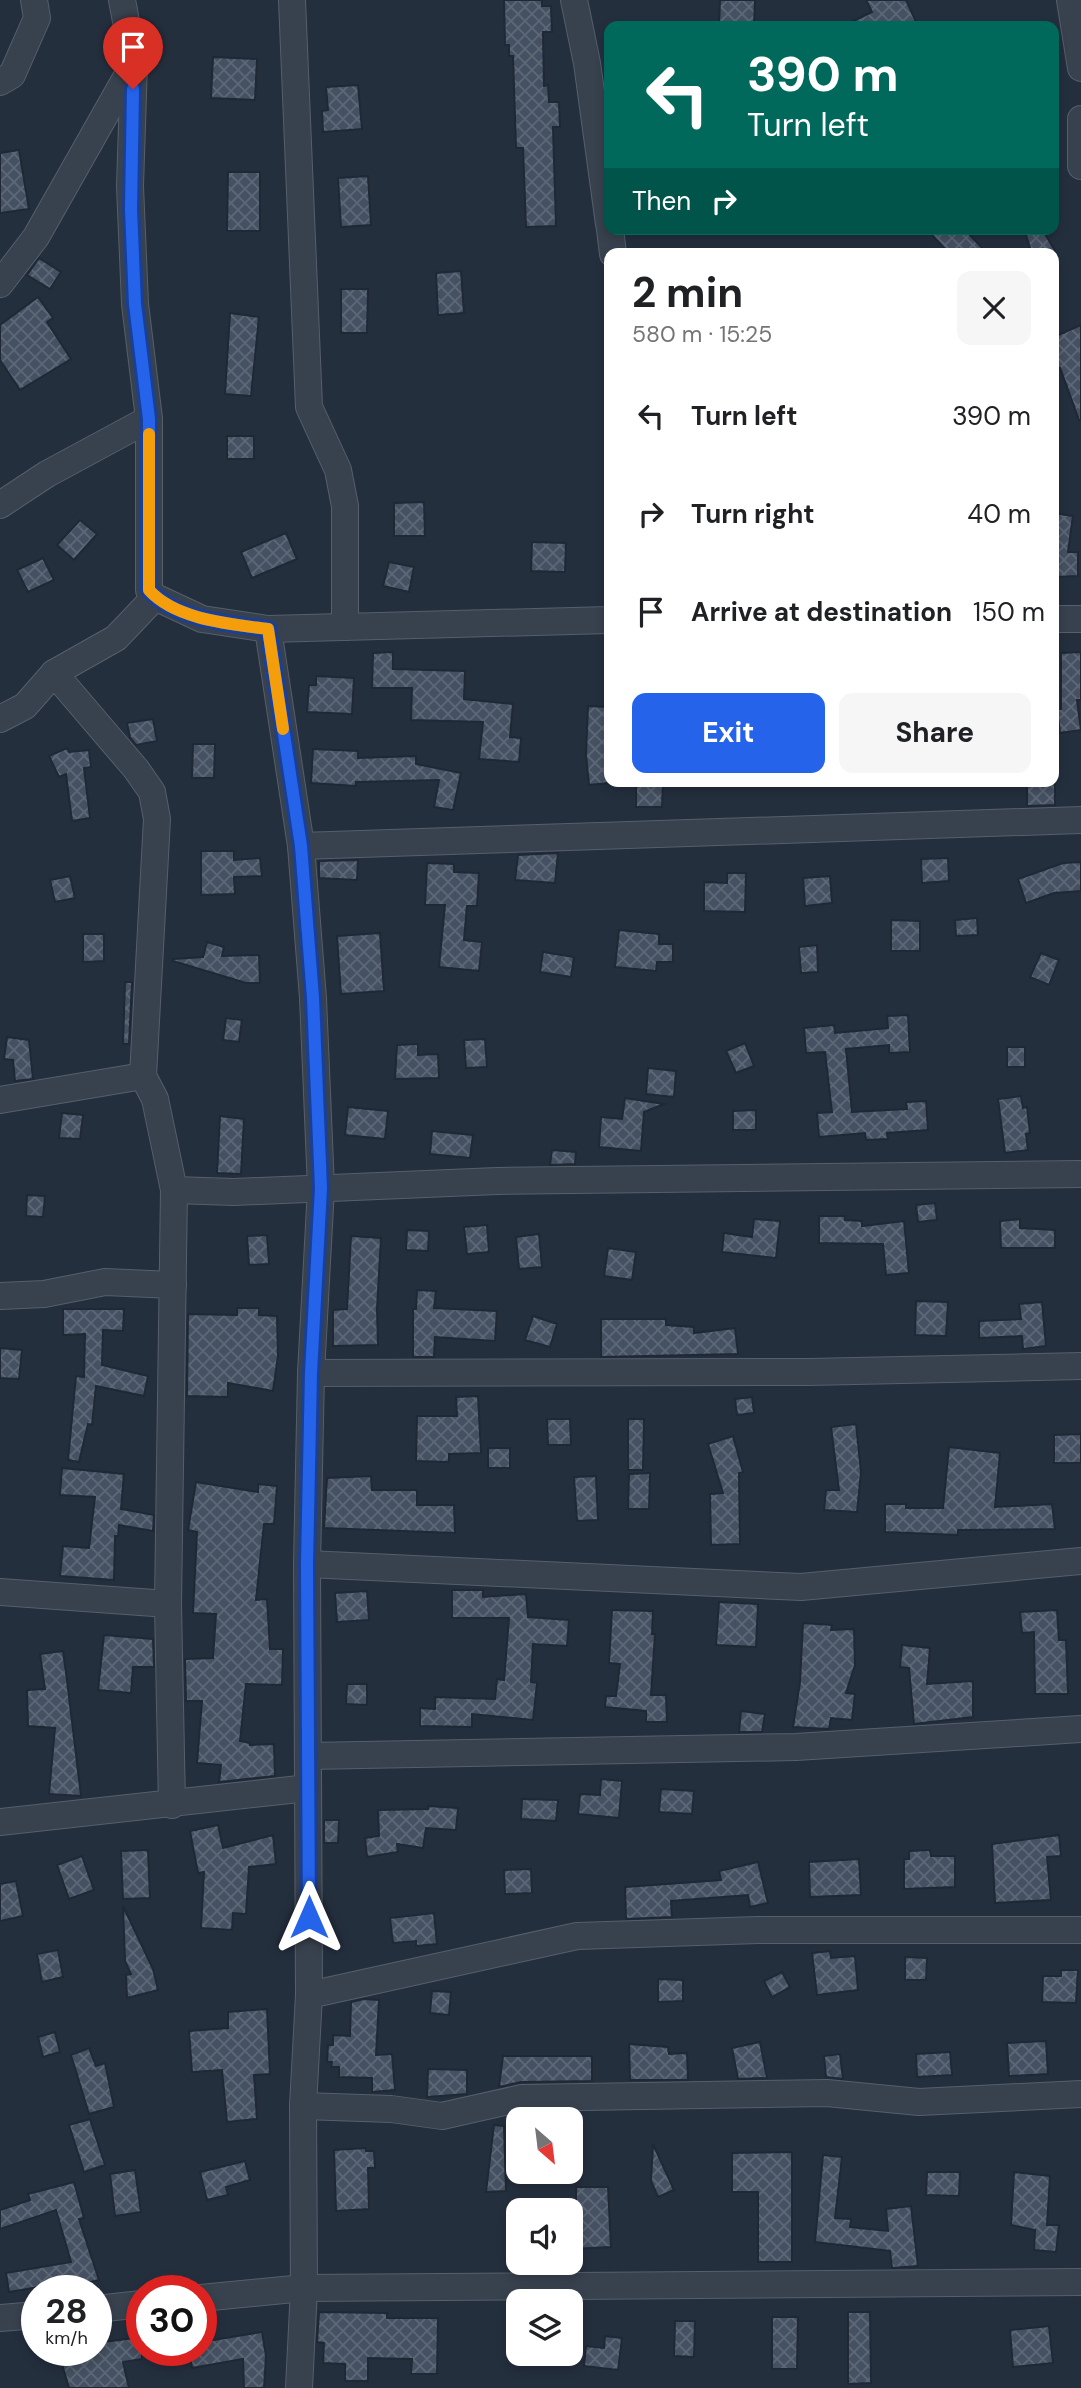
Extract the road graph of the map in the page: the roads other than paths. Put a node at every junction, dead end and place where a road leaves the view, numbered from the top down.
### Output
1 (34, 0) edge
2 (122, 0) edge
3 (292, 0) edge
4 (574, 0) edge
5 (1070, 0) edge
6 (134, 64) junction
7 (1081, 68) edge
8 (0, 82) edge
9 (1081, 119) edge
10 (1081, 166) edge
11 (604, 190) edge
12 (0, 284) edge
13 (149, 419) junction
14 (0, 505) edge
15 (155, 597) junction
16 (1081, 619) edge
17 (604, 620) edge
18 (1059, 620) edge
19 (345, 627) junction
20 (268, 629) junction
21 (54, 673) junction
22 (0, 719) edge
23 (1081, 820) edge
24 (301, 846) junction
25 (143, 1076) junction
26 (0, 1100) edge
27 (1081, 1174) edge
28 (321, 1188) junction
29 (174, 1191) junction
30 (173, 1285) junction
31 (0, 1296) edge
32 (1081, 1366) edge
33 (311, 1373) junction
34 (1081, 1561) edge
35 (307, 1564) junction
36 (0, 1592) edge
37 (168, 1604) junction
38 (1081, 1729) edge
39 (308, 1756) junction
40 (309, 1788) junction
41 (172, 1805) junction
42 (0, 1822) edge
43 (1081, 1930) edge
44 (309, 1995) junction
45 (1081, 2094) edge
46 (303, 2106) junction
47 (1081, 2282) edge
48 (304, 2288) junction
49 (217, 2296) edge
50 (21, 2316) edge
51 (0, 2318) edge
52 (299, 2388) edge

1 - 8 street
2 - 6 street
3 - 19 street
4 - 11 street
5 - 7 street
6 - 12 street
6 - 13 street
9 - 10 street
13 - 14 street
13 - 15 street
15 - 20 street
15 - 21 street
16 - 18 street
17 - 19 street
19 - 20 street
20 - 24 street
21 - 22 street
21 - 25 street
23 - 24 street
24 - 28 street
25 - 26 street
25 - 29 street
27 - 28 street
28 - 29 street
28 - 33 street
29 - 30 street
30 - 31 street
30 - 37 street
32 - 33 street
33 - 35 street
34 - 35 street
35 - 39 street
36 - 37 street
37 - 41 street
38 - 39 street
39 - 40 street
40 - 41 street
40 - 44 street
41 - 42 street
43 - 44 street
44 - 46 street
45 - 46 street
46 - 48 street
47 - 48 street
48 - 49 street
48 - 52 street
50 - 51 street

